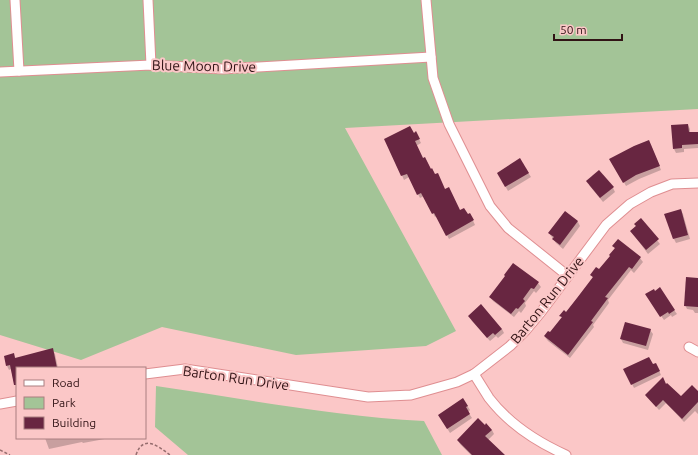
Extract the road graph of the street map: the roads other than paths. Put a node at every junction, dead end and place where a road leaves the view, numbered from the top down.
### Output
1 (15, 0) edge
2 (148, 0) edge
3 (426, 0) edge
4 (431, 57) junction
5 (151, 65) junction
6 (0, 72) edge
7 (18, 72) junction
8 (698, 183) edge
9 (568, 276) junction
10 (689, 347) dead end
11 (698, 352) edge
12 (146, 374) edge
13 (474, 374) junction
14 (16, 401) edge
15 (0, 404) edge
16 (566, 455) edge

1 - 7 street
2 - 5 street
3 - 4 street
4 - 5 street, Blue Moon Drive
4 - 9 street
5 - 7 street, Blue Moon Drive
6 - 7 street, Blue Moon Drive
8 - 9 street, Barton Run Drive
9 - 13 street, Barton Run Drive
10 - 11 street
12 - 13 street, Barton Run Drive
13 - 16 street
14 - 15 street

